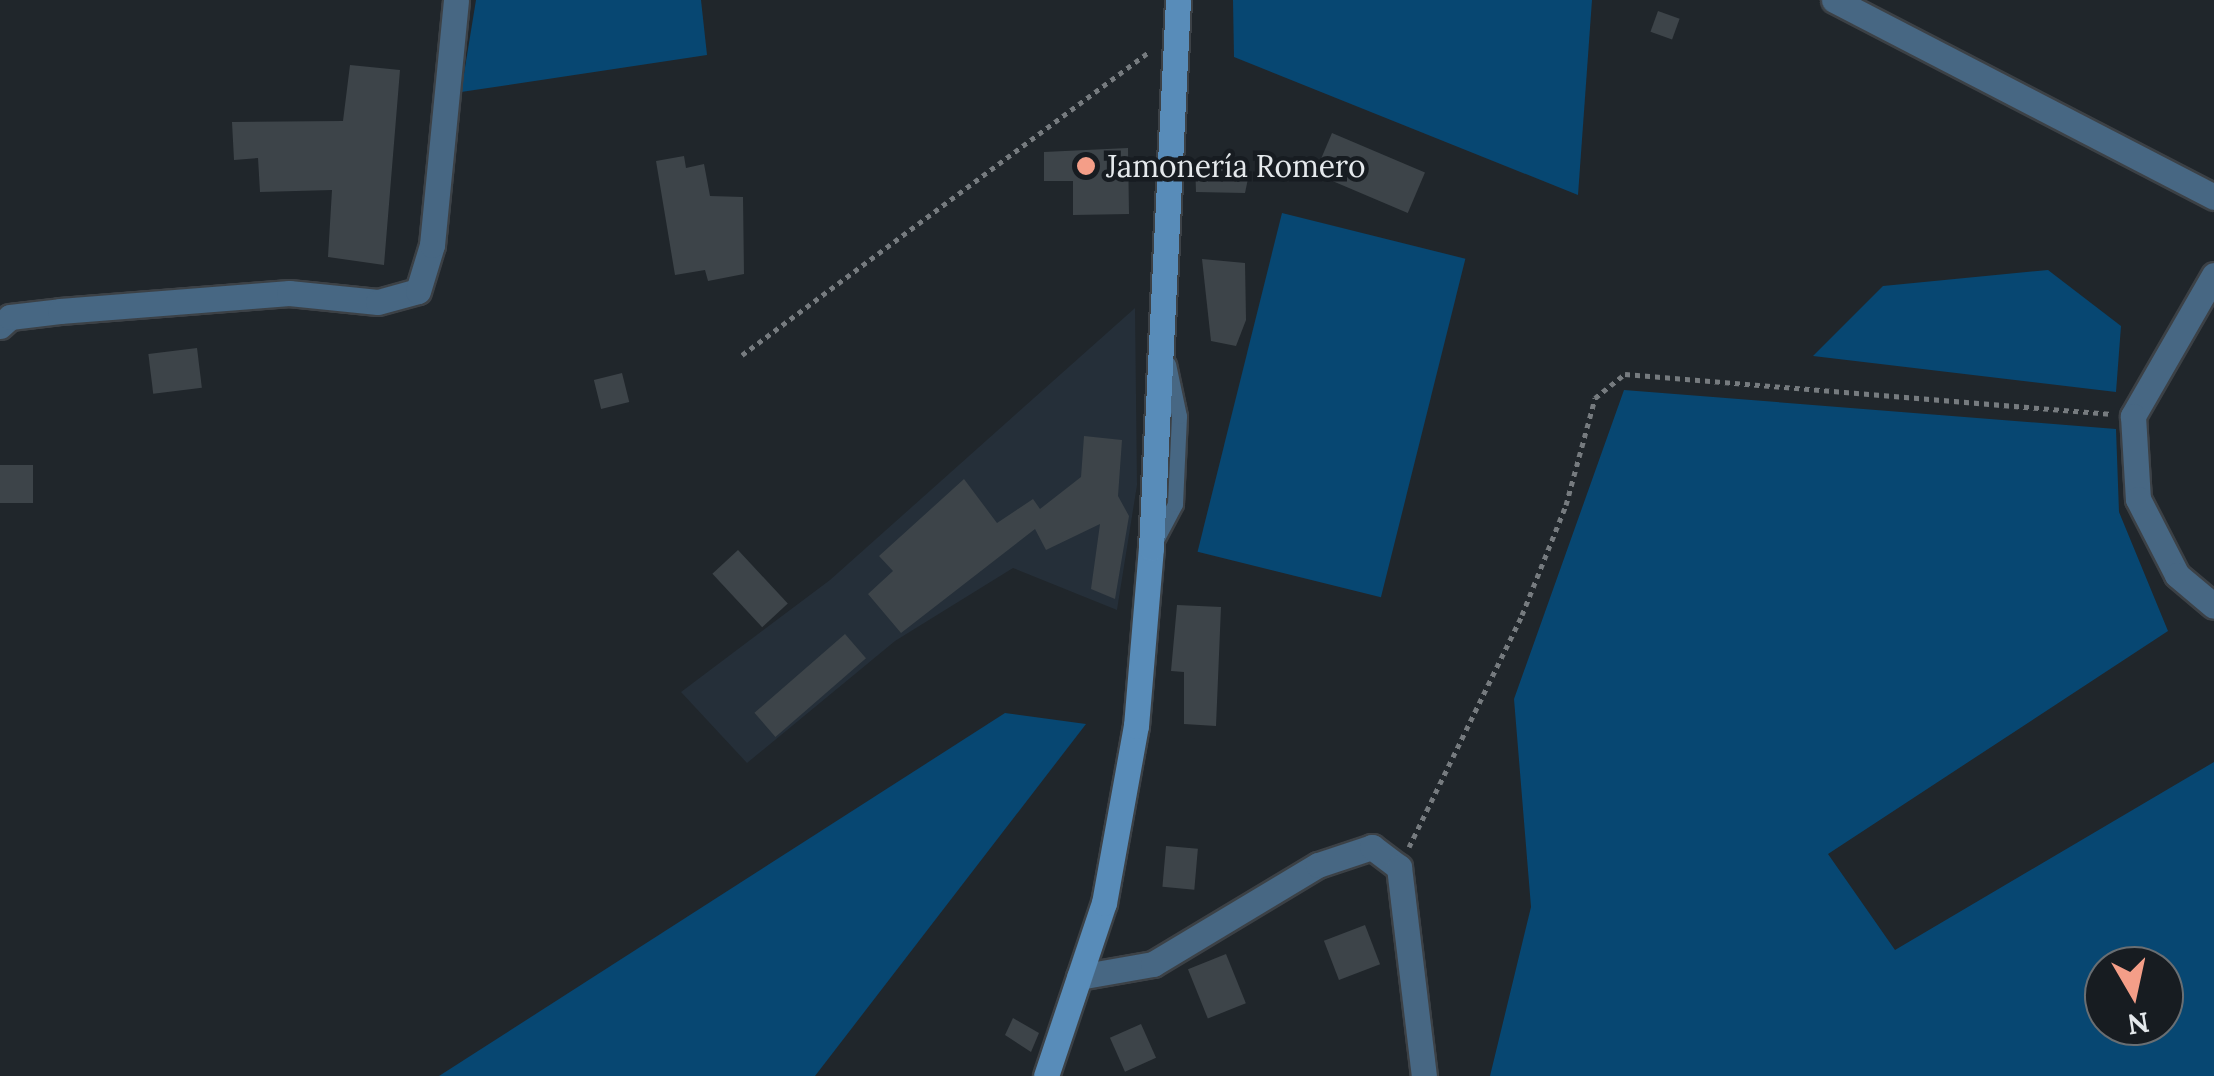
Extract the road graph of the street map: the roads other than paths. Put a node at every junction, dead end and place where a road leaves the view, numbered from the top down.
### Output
1 (456, 0) edge
2 (1178, 0) edge
3 (1834, 0) edge
4 (2214, 197) edge
5 (2214, 275) edge
6 (0, 326) edge
7 (2214, 606) edge
8 (1079, 977) junction
9 (1046, 1076) edge
10 (1424, 1076) edge

1 - 6 street
2 - 8 main road
3 - 4 street
5 - 7 street
8 - 9 main road
8 - 10 street

